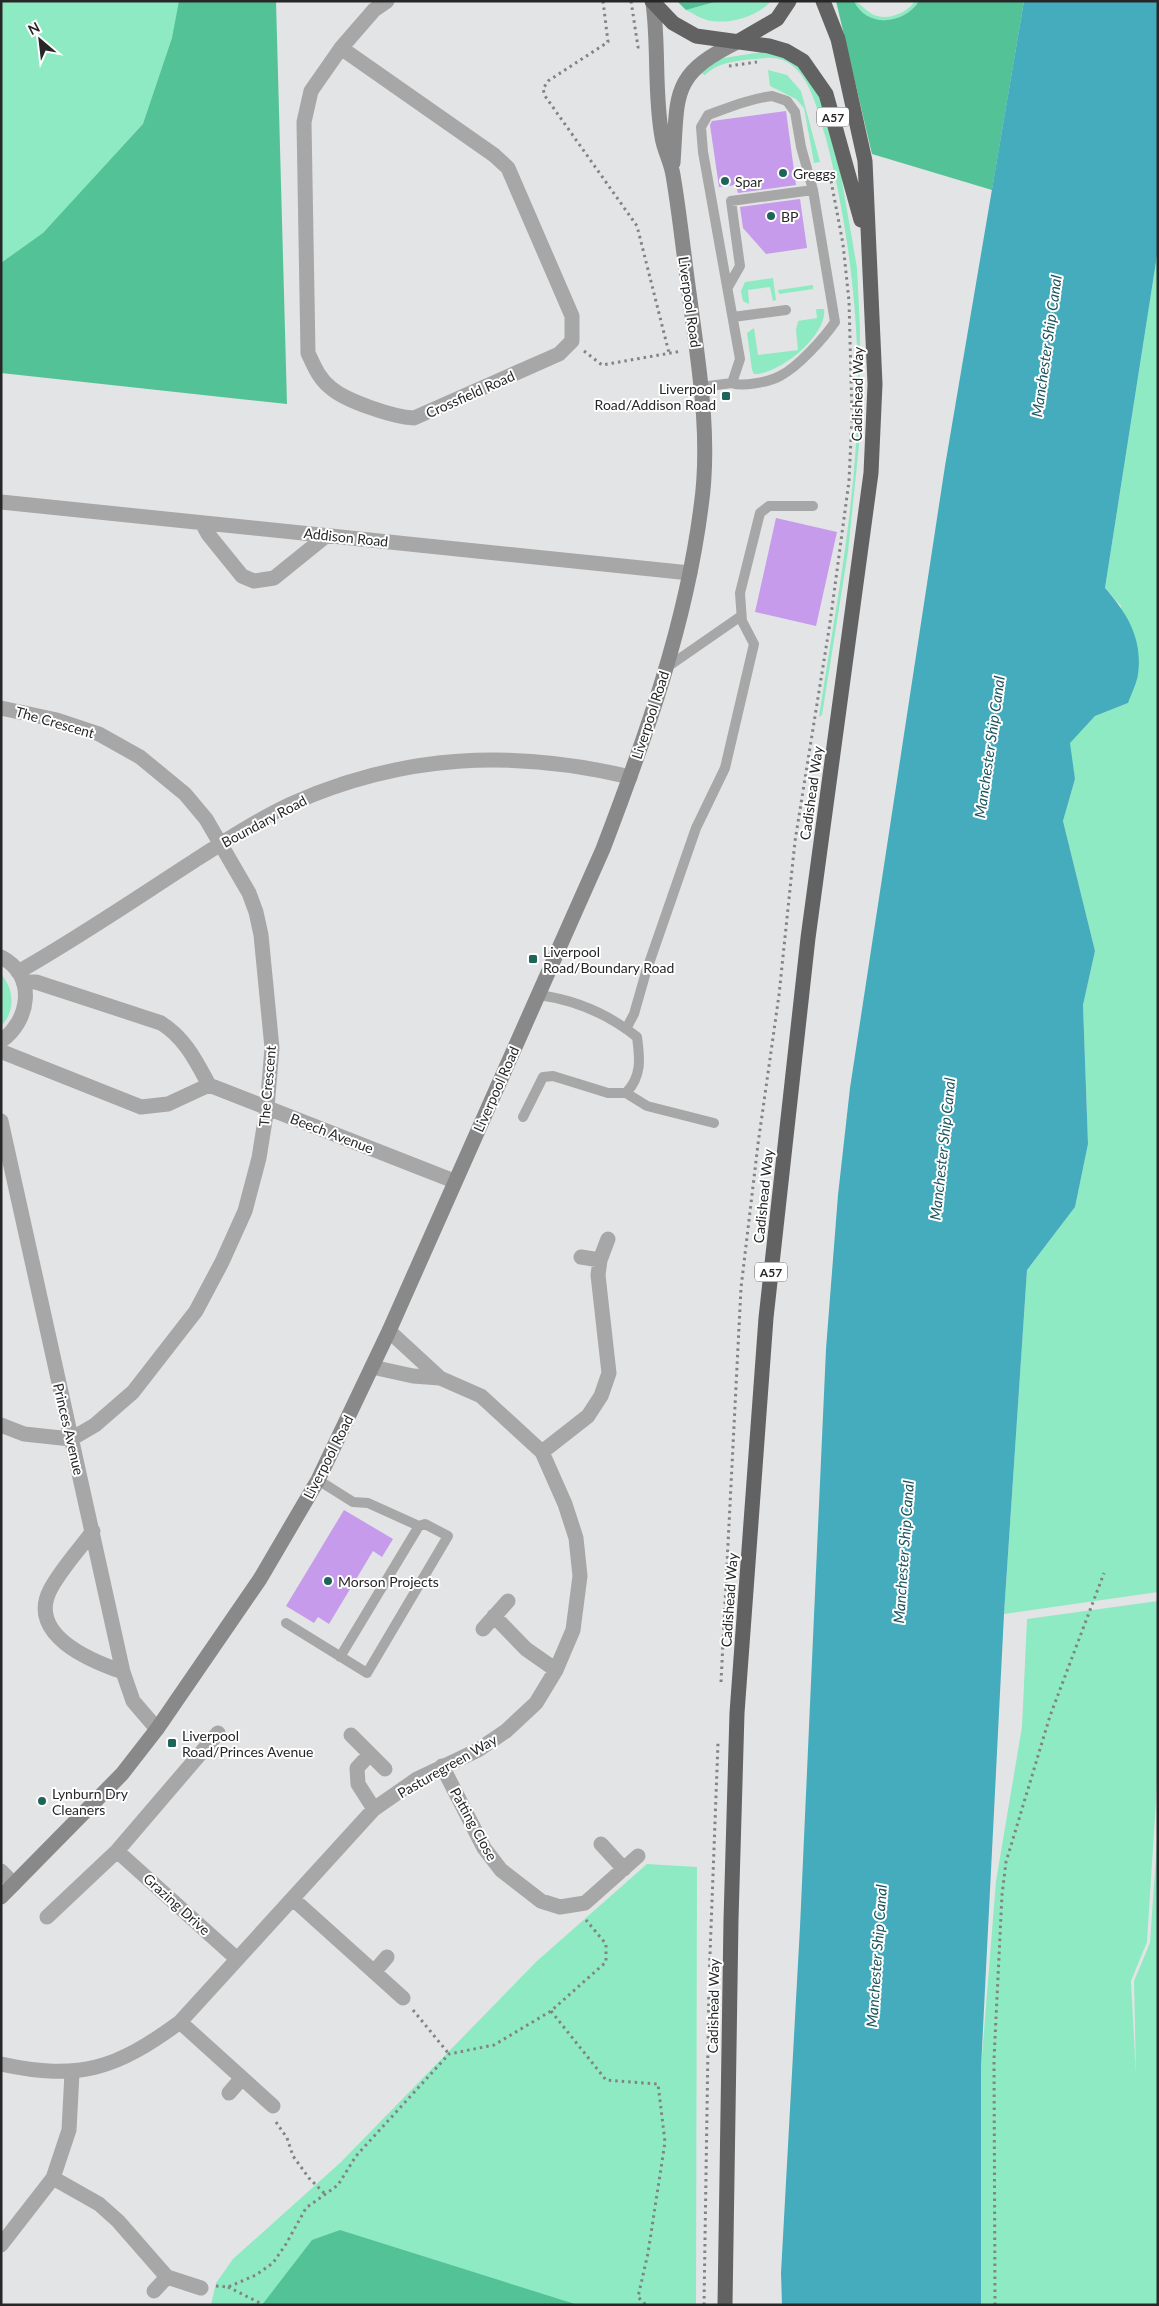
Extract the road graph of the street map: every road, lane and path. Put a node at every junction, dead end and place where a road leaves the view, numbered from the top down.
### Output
1 (387, 1) edge
2 (603, 1) edge
3 (631, 1) edge
4 (789, 1) edge
5 (823, 1) edge
6 (652, 2) edge
7 (739, 41) junction
8 (638, 47) dead end
9 (341, 48) junction
10 (764, 61) dead end
11 (724, 68) dead end
12 (828, 167) dead end
13 (673, 172) junction
14 (813, 190) junction
15 (868, 245) junction
16 (728, 287) junction
17 (786, 310) dead end
18 (733, 317) junction
19 (572, 341) junction
20 (697, 348) junction
21 (669, 353) junction
22 (732, 383) junction
23 (700, 387) junction
24 (1, 502) edge
25 (813, 506) dead end
26 (202, 523) junction
27 (326, 536) junction
28 (690, 573) junction
29 (741, 616) junction
30 (666, 668) junction
31 (1, 708) edge
32 (630, 777) junction
33 (222, 843) junction
34 (1, 957) edge
35 (20, 977) junction
36 (538, 995) junction
37 (626, 1029) junction
38 (1, 1041) edge
39 (1, 1050) edge
40 (209, 1085) junction
41 (626, 1093) junction
42 (267, 1108) junction
43 (523, 1117) dead end
44 (1, 1121) edge
45 (714, 1123) dead end
46 (454, 1181) junction
47 (608, 1239) dead end
48 (581, 1257) dead end
49 (600, 1260) junction
50 (389, 1331) junction
51 (372, 1367) junction
52 (440, 1378) junction
53 (1, 1425) edge
54 (71, 1439) junction
55 (542, 1452) junction
56 (318, 1480) junction
57 (419, 1526) junction
58 (93, 1531) junction
59 (1104, 1573) dead end
60 (508, 1601) dead end
61 (494, 1616) junction
62 (286, 1623) dead end
63 (482, 1629) dead end
64 (340, 1657) junction
65 (556, 1670) junction
66 (123, 1672) junction
67 (721, 1687) dead end
68 (157, 1729) junction
69 (218, 1732) dead end
70 (351, 1735) dead end
71 (718, 1737) dead end
72 (370, 1754) junction
73 (442, 1766) junction
74 (385, 1769) dead end
75 (374, 1809) junction
76 (600, 1844) dead end
77 (117, 1851) junction
78 (638, 1856) dead end
79 (624, 1868) junction
80 (1, 1872) edge
81 (14, 1884) junction
82 (1, 1897) edge
83 (293, 1899) junction
84 (585, 1903) junction
85 (47, 1917) dead end
86 (387, 1957) dead end
87 (236, 1958) junction
88 (374, 1972) junction
89 (403, 1998) joint
90 (551, 2011) junction
91 (180, 2022) junction
92 (449, 2054) junction
93 (1, 2064) edge
94 (72, 2073) junction
95 (242, 2078) junction
96 (229, 2093) dead end
97 (274, 2106) joint
98 (53, 2178) junction
99 (324, 2192) junction
100 (1, 2244) edge
101 (167, 2277) junction
102 (228, 2287) junction
103 (201, 2288) joint
104 (154, 2291) dead end
105 (264, 2305) edge
106 (646, 2305) edge
107 (704, 2305) edge
108 (725, 2305) edge
109 (995, 2305) edge

1 - 9 street, Crossfield Road
2 - 21 path
3 - 8 path
4 - 7 highway
5 - 15 highway, Cadishead Way / A57
6 - 7 highway, A57
6 - 13 main road, Liverpool Road
7 - 13 main road, Liverpool Road
7 - 15 highway, Cadishead Way / A57
9 - 19 street
9 - 19 street, Crossfield Road
10 - 11 path
12 - 67 path
13 - 20 main road, Liverpool Road
14 - 16 lane
14 - 16 lane
14 - 22 lane
15 - 108 highway, Cadishead Way / A57
16 - 18 lane
17 - 18 lane
18 - 22 lane
19 - 21 path
20 - 21 path
20 - 23 main road, Liverpool Road
22 - 23 lane
23 - 28 main road, Liverpool Road
24 - 26 street, Addison Road
25 - 29 lane
26 - 27 street, Addison Road
26 - 27 street
27 - 28 street, Addison Road
28 - 30 main road, Liverpool Road
29 - 30 lane
29 - 37 lane
30 - 32 main road, Liverpool Road
31 - 33 street, The Crescent
32 - 33 street, Boundary Road
32 - 36 main road, Liverpool Road
33 - 35 street, Boundary Road
33 - 42 street, The Crescent
34 - 35 street
35 - 38 street
35 - 40 street
36 - 37 lane
36 - 46 main road, Liverpool Road
37 - 41 lane
39 - 40 street
40 - 42 street, Beech Avenue
41 - 43 lane
41 - 45 lane
42 - 46 street, Beech Avenue
42 - 54 street, The Crescent
44 - 54 street, Princes Avenue
46 - 50 main road, Liverpool Road
47 - 49 street
48 - 49 street
49 - 55 street
50 - 51 main road, Liverpool Road
50 - 52 street, Pasturegreen Way
51 - 52 street, Pasturegreen Way
51 - 56 main road, Liverpool Road
52 - 55 street, Pasturegreen Way
53 - 54 street
54 - 58 street, Princes Avenue
55 - 65 street, Pasturegreen Way
56 - 57 lane
56 - 68 main road, Liverpool Road
57 - 64 lane
57 - 64 lane
58 - 66 street, Princes Avenue
58 - 66 street
59 - 109 path
60 - 61 street
61 - 63 street
61 - 65 street
62 - 64 lane
65 - 73 street, Pasturegreen Way
66 - 68 street, Princes Avenue
68 - 81 main road, Liverpool Road
69 - 77 street
70 - 72 street
71 - 107 path
72 - 74 street
72 - 75 street
73 - 75 street, Pasturegreen Way
73 - 84 street, Patting Close
75 - 83 street, Pasturegreen Way
76 - 79 street
77 - 85 street
77 - 87 street, Grazing Drive
78 - 79 street
79 - 84 street
80 - 81 street
81 - 82 main road, Liverpool Road
83 - 87 street, Pasturegreen Way
83 - 88 street
84 - 90 path
86 - 88 street
87 - 91 street, Pasturegreen Way
88 - 89 street
89 - 92 path
90 - 92 path
90 - 106 path
91 - 94 street, Pasturegreen Way
91 - 95 street
92 - 99 path
93 - 94 street, Pasturegreen Way
94 - 98 street
95 - 96 street
95 - 97 street
97 - 99 path
98 - 100 street
98 - 101 street
99 - 102 path
101 - 103 street
101 - 104 street
102 - 103 path
102 - 105 path

